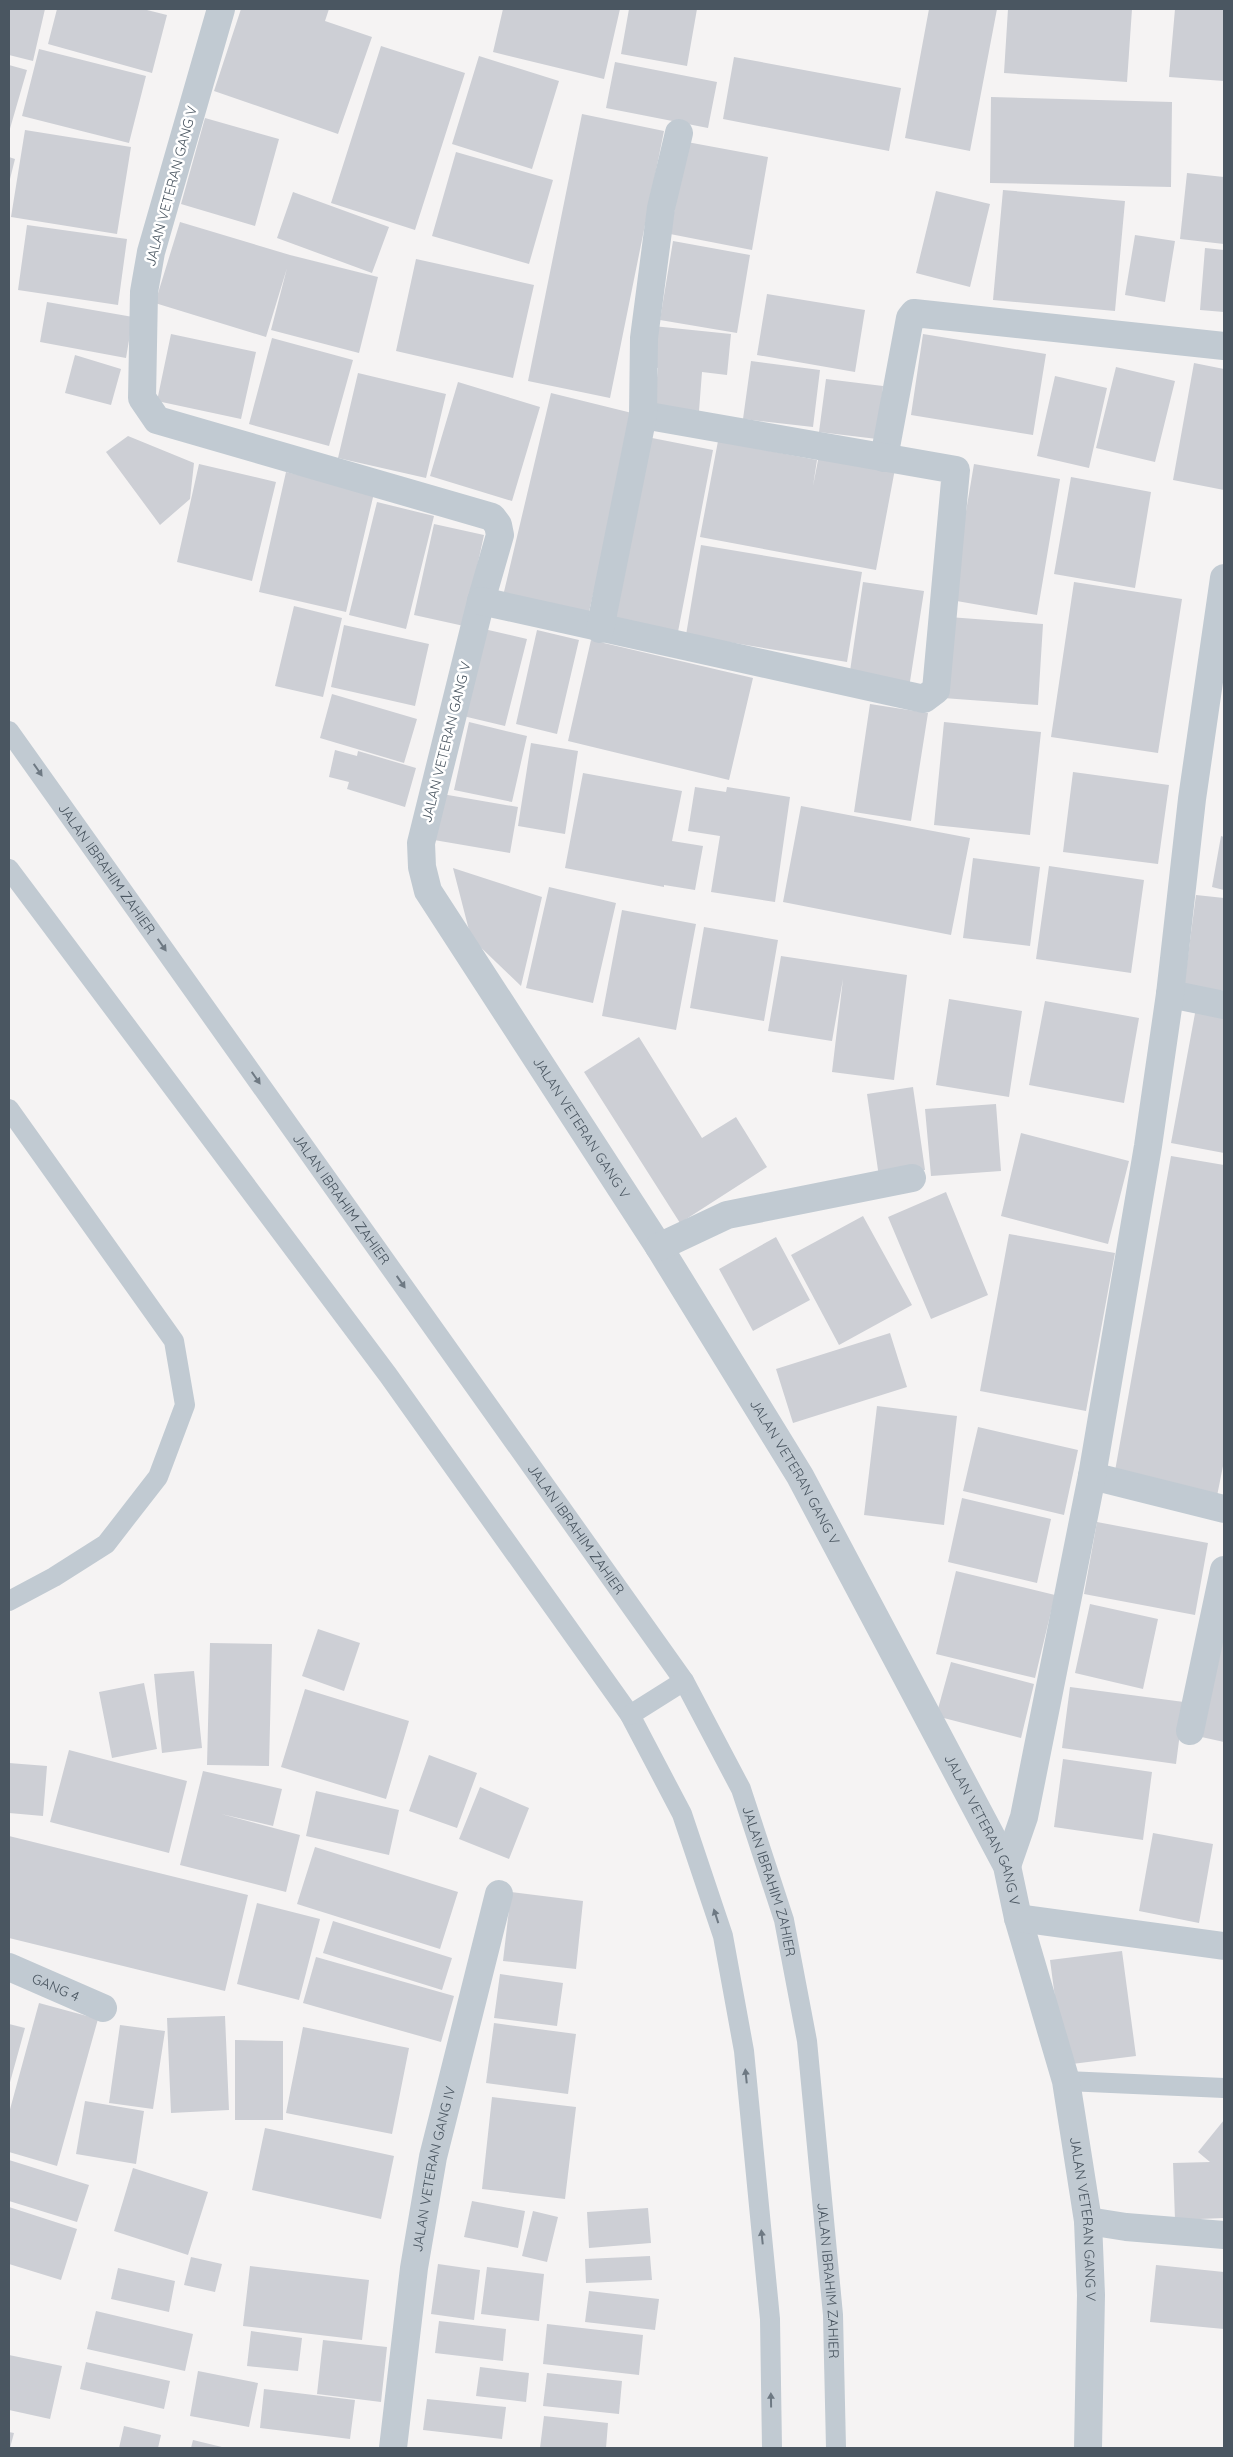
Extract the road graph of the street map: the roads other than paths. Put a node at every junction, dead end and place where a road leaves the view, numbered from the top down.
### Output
1 (221, 9) edge
2 (679, 133) dead end
3 (1224, 346) edge
4 (643, 415) junction
5 (884, 458) junction
6 (1224, 578) edge
7 (481, 601) junction
8 (600, 629) junction
9 (1213, 727) edge
10 (9, 731) edge
11 (9, 869) edge
12 (1170, 994) junction
13 (1224, 1006) edge
14 (9, 1110) edge
15 (912, 1178) dead end
16 (658, 1247) junction
17 (1092, 1476) junction
18 (1224, 1509) edge
19 (1224, 1570) edge
20 (9, 1601) edge
21 (684, 1681) junction
22 (630, 1715) junction
23 (1190, 1732) dead end
24 (1007, 1866) junction
25 (499, 1894) dead end
26 (1018, 1918) junction
27 (1224, 1946) edge
28 (9, 1967) edge
29 (103, 2008) dead end
30 (1066, 2081) junction
31 (1224, 2088) edge
32 (1088, 2221) junction
33 (1224, 2235) edge
34 (394, 2448) edge
35 (772, 2448) edge
36 (836, 2448) edge
37 (1088, 2448) edge

1 - 7 street, JALAN VETERAN GANG V
2 - 4 street
3 - 5 street
4 - 5 street
4 - 8 street
5 - 8 street
6 - 9 street
7 - 8 street
7 - 16 street, JALAN VETERAN GANG V
9 - 12 street
10 -> 21 lane, JALAN IBRAHIM ZAHIER
11 - 22 lane
12 - 13 street
12 - 17 street
14 - 20 lane
15 - 16 street
16 - 24 street, JALAN VETERAN GANG V
17 - 18 street
17 - 24 street
19 - 23 street
21 - 22 lane
21 - 36 lane, JALAN IBRAHIM ZAHIER
35 -> 22 lane
24 - 26 street, JALAN VETERAN GANG V
25 - 34 street, JALAN VETERAN GANG IV
26 - 27 street
26 - 30 street, JALAN VETERAN GANG V
28 - 29 street, GANG 4
30 - 31 lane
30 - 32 street, JALAN VETERAN GANG V
32 - 33 street
32 - 37 street, JALAN VETERAN GANG V

